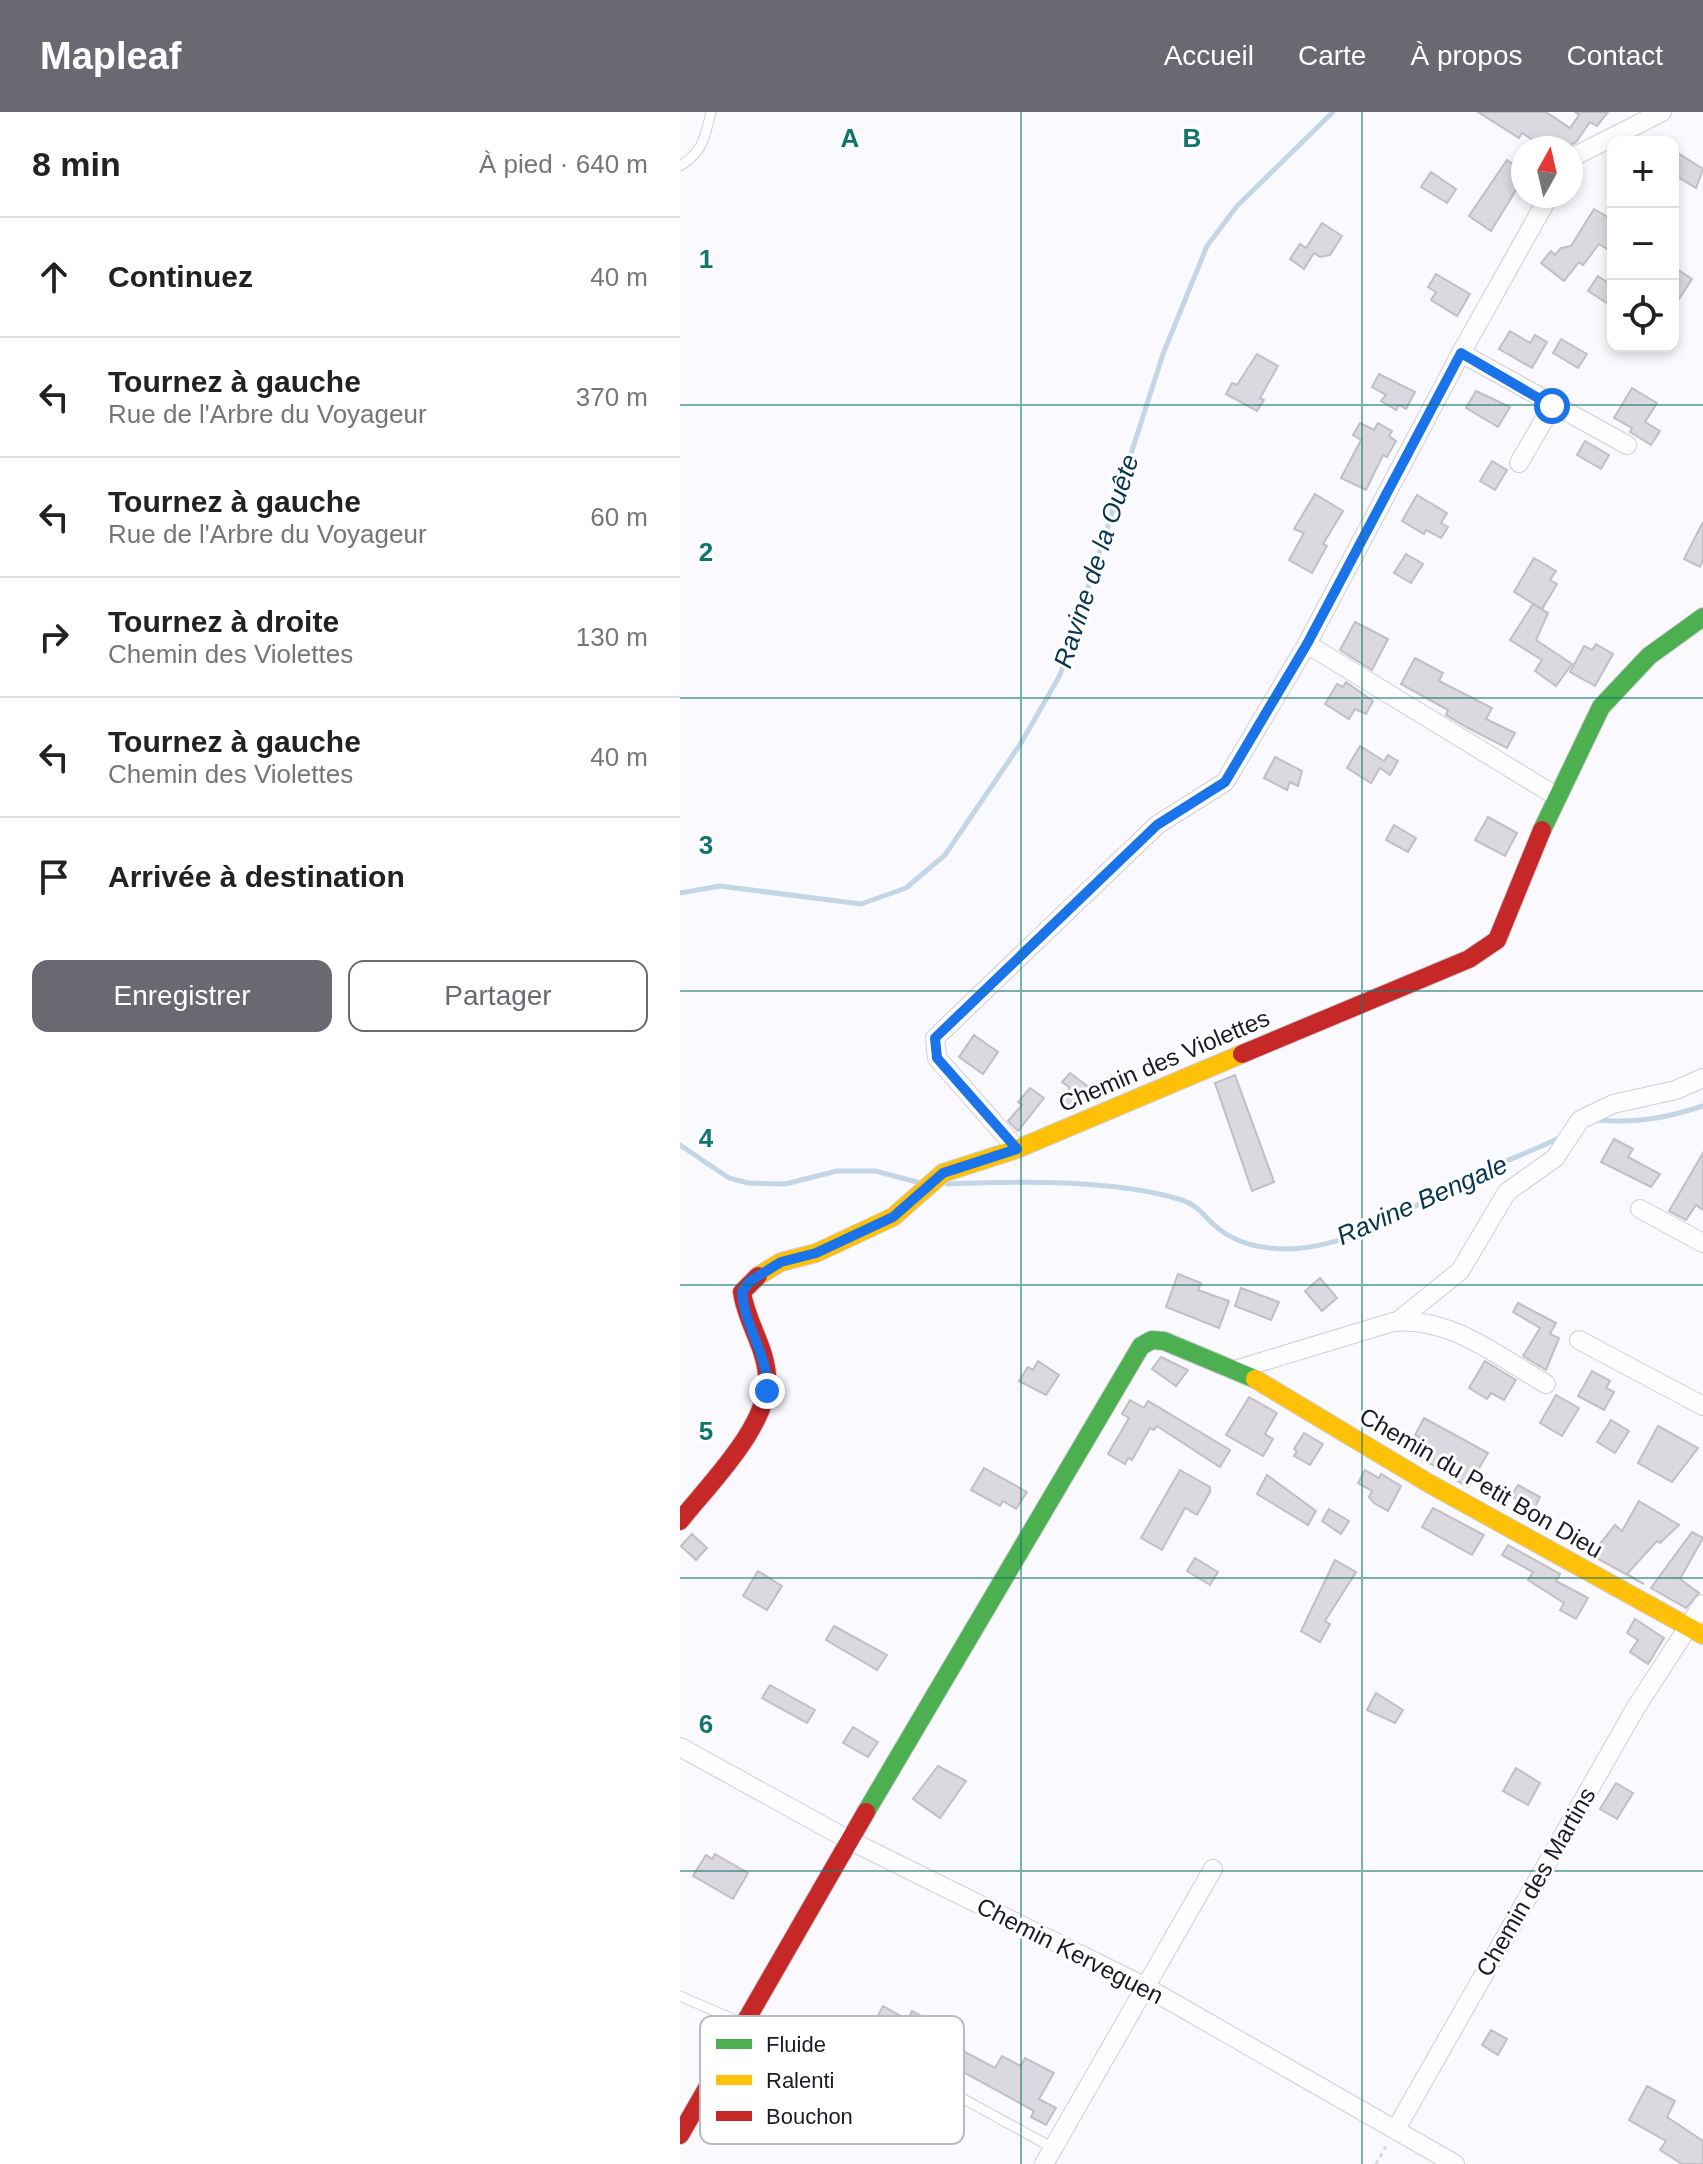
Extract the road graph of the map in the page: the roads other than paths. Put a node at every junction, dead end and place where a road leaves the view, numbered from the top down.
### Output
1 (711, 112) edge
2 (1662, 112) edge
3 (1583, 152) edge
4 (680, 166) edge
5 (1542, 208) edge
6 (1461, 353) junction
7 (1552, 406) junction
8 (1627, 445) dead end
9 (1519, 463) dead end
10 (1703, 617) edge
11 (1307, 644) junction
12 (1556, 796) junction
13 (1703, 1078) edge
14 (1017, 1149) junction
15 (1640, 1209) dead end
16 (1703, 1243) edge
17 (1398, 1321) junction
18 (1579, 1340) dead end
19 (1238, 1369) junction
20 (1546, 1384) dead end
21 (1703, 1406) edge
22 (680, 1521) edge
23 (1703, 1604) edge
24 (1697, 1632) edge
25 (680, 1747) edge
26 (849, 1840) junction
27 (1213, 1869) dead end
28 (1144, 1986) junction
29 (680, 1996) edge
30 (726, 2016) edge
31 (749, 2016) edge
32 (700, 2100) edge
33 (964, 2105) edge
34 (1396, 2129) junction
35 (680, 2135) edge
36 (1048, 2156) edge
37 (1455, 2164) edge

1 - 4 lane
2 - 3 street
5 - 6 street
6 - 7 street
6 - 11 street
7 - 8 street
7 - 9 street
10 - 12 street, Chemin des Violettes
11 - 12 street
11 - 14 street
12 - 14 street, Chemin des Violettes
13 - 17 street
14 - 22 street, Chemin des Violettes
15 - 16 street
17 - 19 street
17 - 20 street
18 - 21 street
19 - 24 street, Chemin du Petit Bon Dieu
19 - 26 street, Chemin du Petit Bon Dieu
23 - 24 street, Chemin des Martins
24 - 34 street, Chemin des Martins
25 - 26 street, Chemin Kerveguen
26 - 28 street, Chemin Kerveguen
26 - 31 street
27 - 28 street
28 - 34 street, Chemin Kerveguen
28 - 36 street
29 - 30 lane
32 - 35 street
33 - 36 lane
34 - 37 street, Chemin Kerveguen

